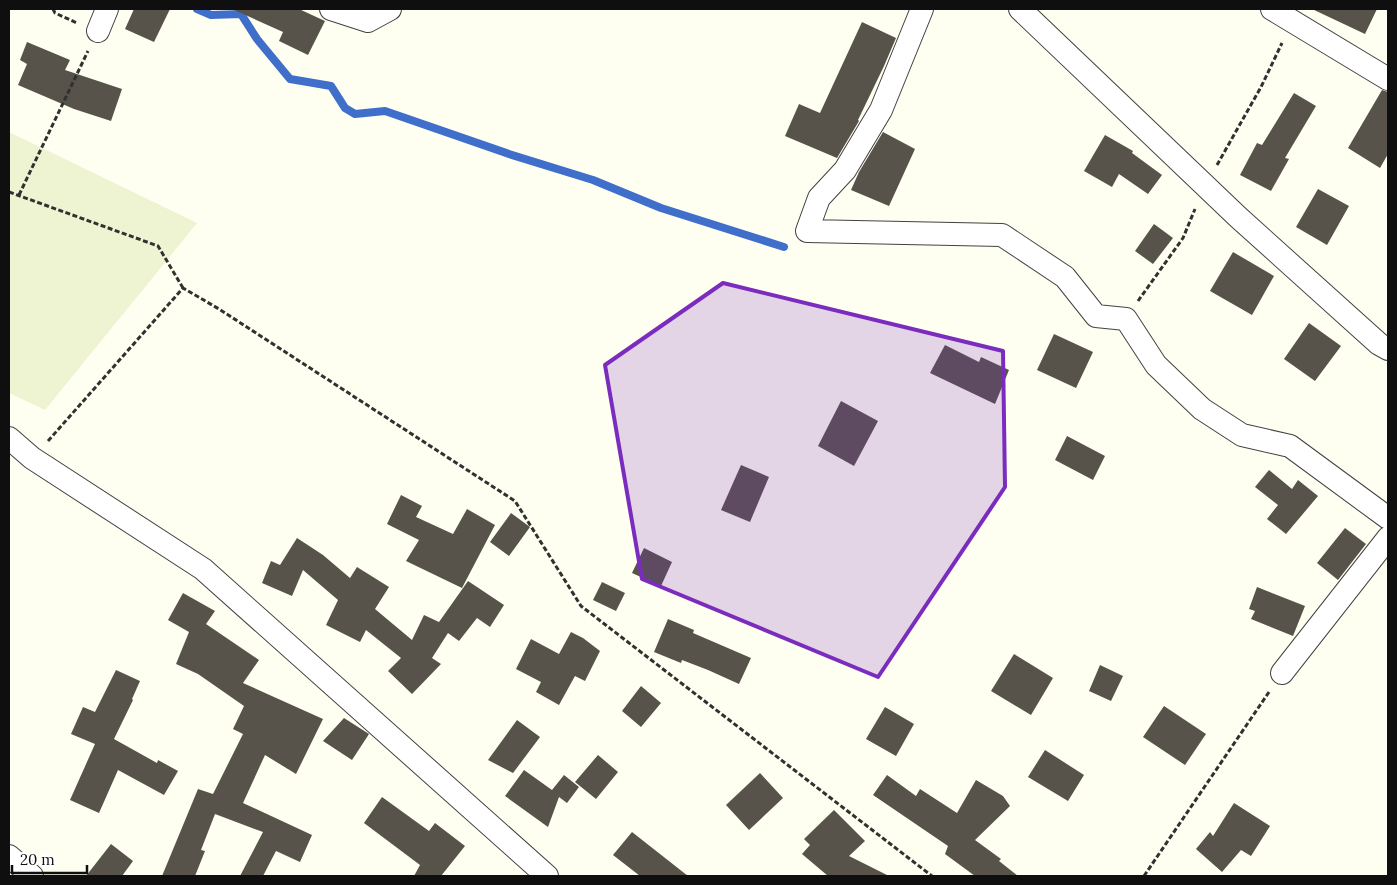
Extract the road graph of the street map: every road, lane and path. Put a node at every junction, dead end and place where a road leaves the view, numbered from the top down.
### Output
1 (53, 9) edge
2 (107, 9) edge
3 (331, 9) edge
4 (390, 9) edge
5 (922, 9) edge
6 (1020, 9) edge
7 (1272, 9) edge
8 (98, 31) junction
9 (1388, 80) edge
10 (9, 192) edge
11 (19, 195) junction
12 (183, 288) junction
13 (1388, 349) edge
14 (9, 438) edge
15 (32, 458) junction
16 (1388, 518) edge
17 (1388, 538) edge
18 (1282, 673) joint
19 (9, 856) edge
20 (32, 876) edge
21 (547, 876) edge
22 (932, 876) edge
23 (1144, 876) edge

1 - 8 path
2 - 8 street
3 - 4 street
5 - 16 street
6 - 13 street
7 - 9 street
8 - 11 path
10 - 11 path
11 - 12 path
12 - 15 path
12 - 22 path
14 - 15 street
15 - 21 street
17 - 18 street
18 - 23 path
19 - 20 street

